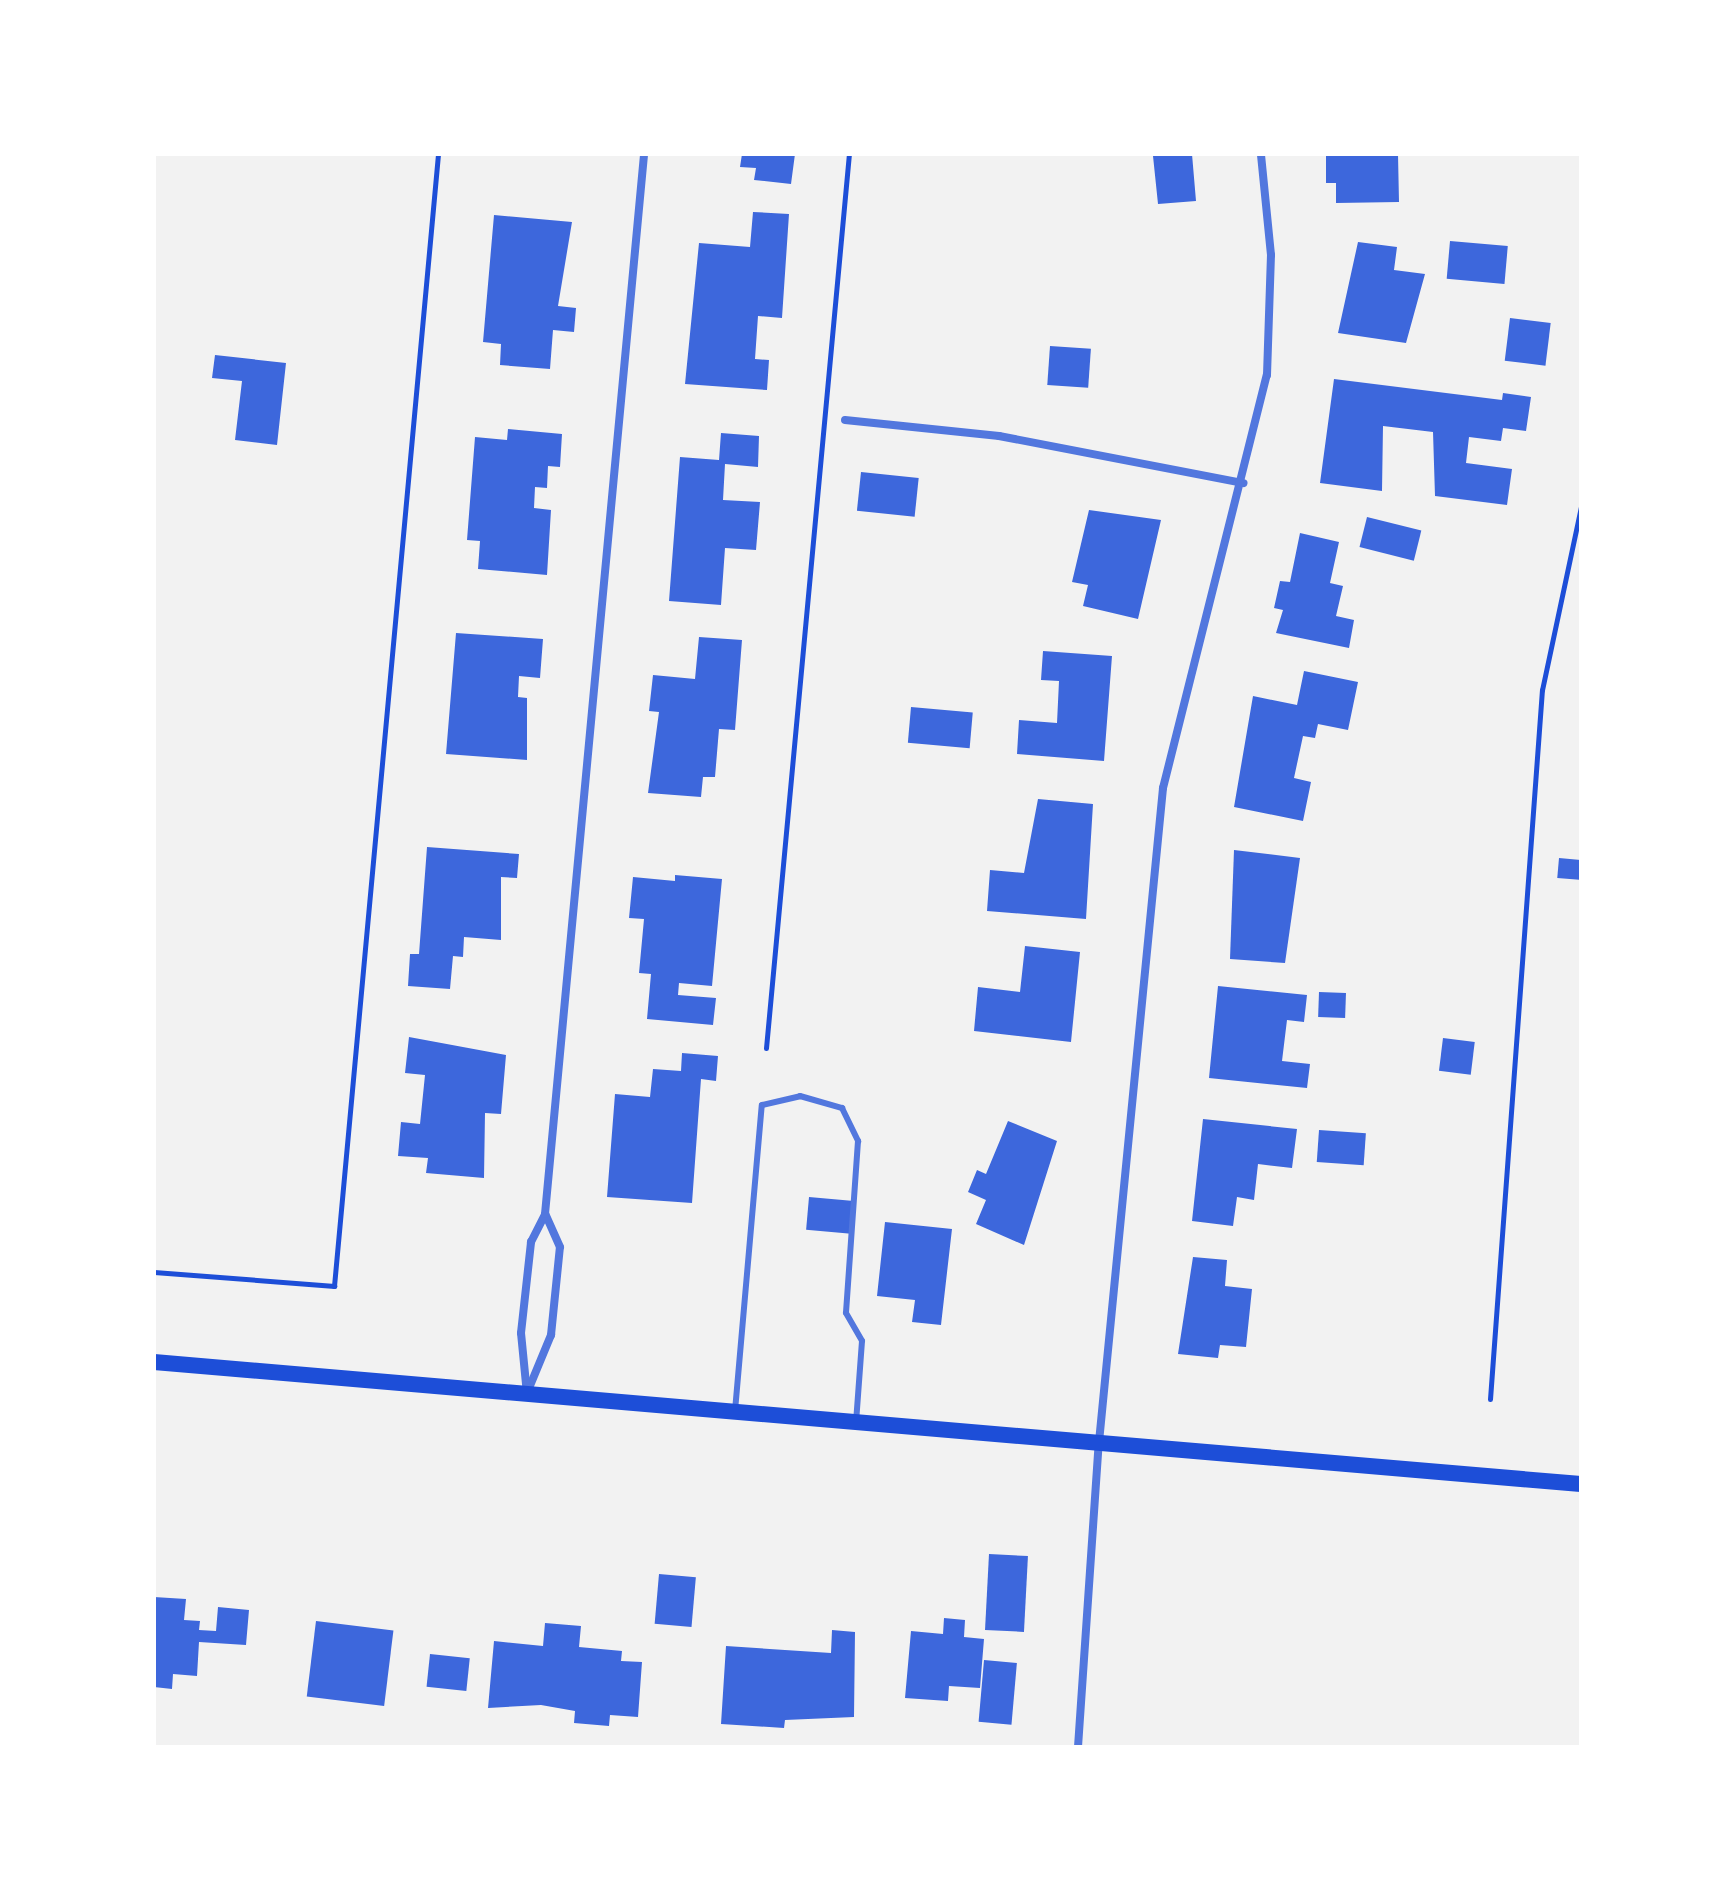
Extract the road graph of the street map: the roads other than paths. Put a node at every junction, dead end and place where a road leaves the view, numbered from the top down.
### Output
1 (644, 154) edge
2 (1261, 154) edge
3 (845, 420) dead end
4 (1244, 483) junction
5 (545, 1214) junction
6 (154, 1362) edge
7 (527, 1394) junction
8 (735, 1411) junction
9 (856, 1422) junction
10 (1099, 1442) junction
11 (1581, 1484) edge
12 (1078, 1747) edge

1 - 5 street
2 - 4 street
3 - 4 street
4 - 10 street
5 - 7 street
5 - 7 street
6 - 7 main road
7 - 8 main road
8 - 9 main road
8 - 9 lane
9 - 10 main road
10 - 11 main road
10 - 12 street

